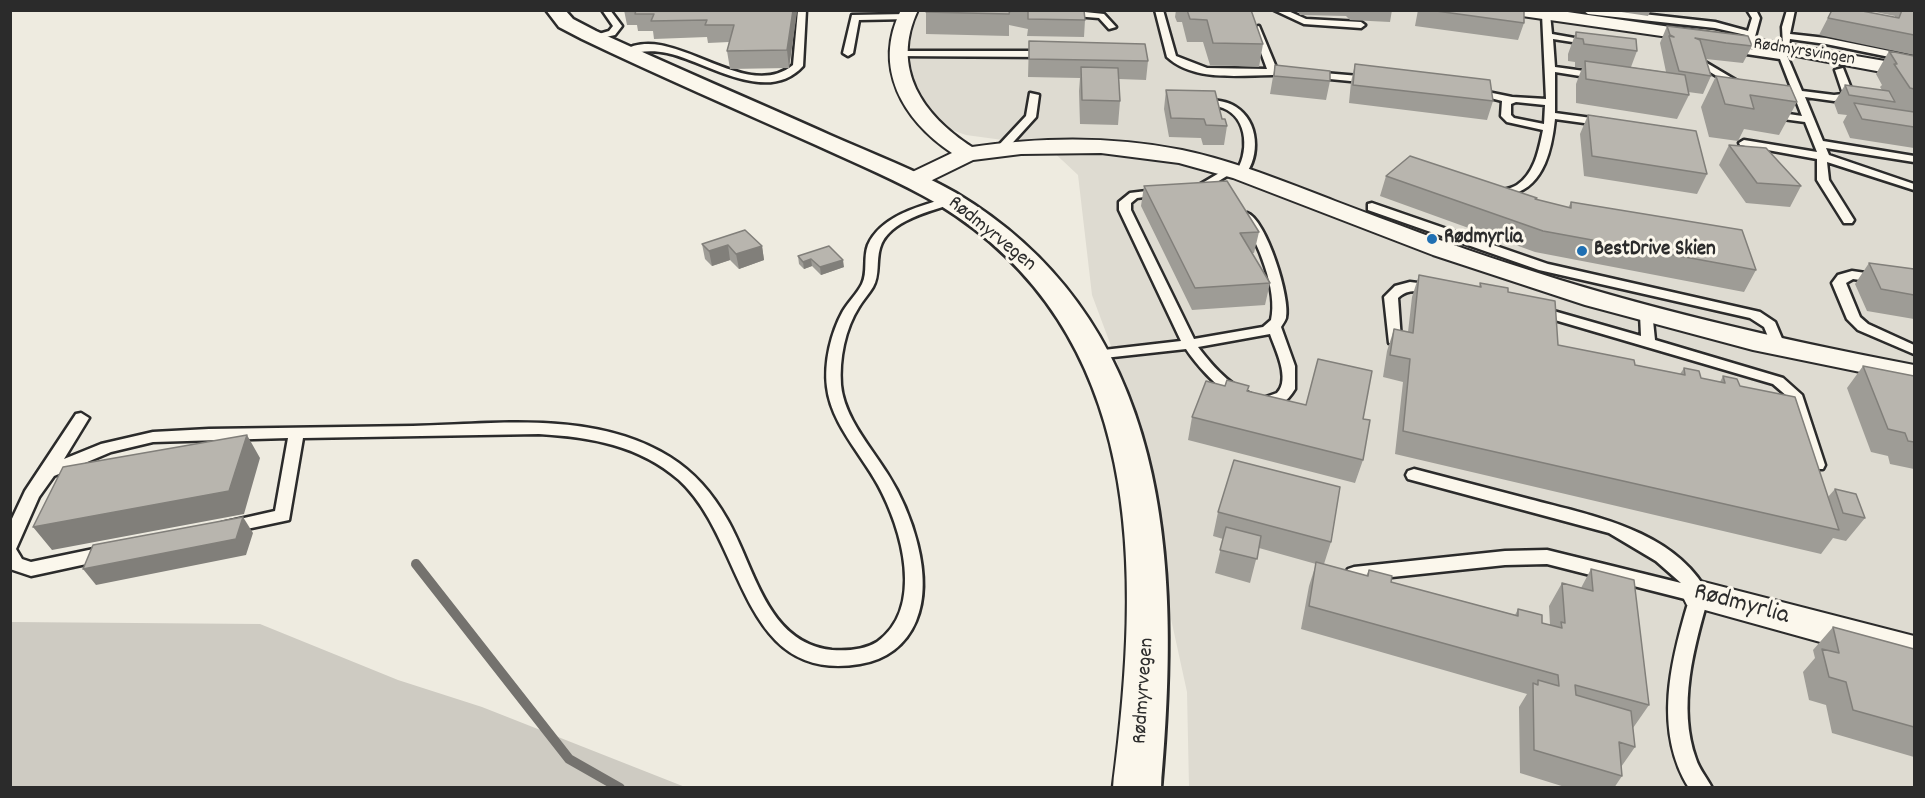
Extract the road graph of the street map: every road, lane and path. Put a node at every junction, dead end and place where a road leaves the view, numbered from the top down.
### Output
1 (555, 10) edge
2 (606, 10) edge
3 (802, 10) edge
4 (1159, 10) edge
5 (1278, 10) edge
6 (1751, 10) edge
7 (1791, 10) edge
8 (1520, 11) edge
9 (1588, 11) edge
10 (1052, 12) edge
11 (856, 14) edge
12 (908, 14) edge
13 (1546, 14) junction
14 (1254, 21) edge
15 (1361, 25) dead end
16 (1112, 27) dead end
17 (1548, 36) junction
18 (595, 38) junction
19 (1749, 39) junction
20 (1669, 42) edge
21 (1602, 43) edge
22 (1784, 47) junction
23 (626, 52) junction
24 (848, 53) dead end
25 (898, 54) junction
26 (1061, 55) edge
27 (1914, 59) edge
28 (1700, 62) edge
29 (1552, 69) junction
30 (1840, 70) dead end
31 (1273, 72) junction
32 (1914, 72) edge
33 (1284, 73) edge
34 (1296, 74) edge
35 (1606, 77) edge
36 (1387, 82) edge
37 (1748, 90) edge
38 (1465, 91) edge
39 (1798, 93) junction
40 (1034, 95) dead end
41 (1509, 99) junction
42 (1190, 102) edge
43 (1550, 103) junction
44 (1786, 103) edge
45 (1804, 105) junction
46 (1754, 112) edge
47 (1550, 115) junction
48 (1810, 120) junction
49 (1615, 125) edge
50 (1549, 128) junction
51 (1744, 143) dead end
52 (1820, 144) junction
53 (1002, 148) junction
54 (968, 154) junction
55 (1824, 157) junction
56 (1914, 159) edge
57 (1236, 171) junction
58 (914, 180) junction
59 (1914, 187) edge
60 (1189, 189) junction
61 (1485, 192) edge
62 (1219, 197) edge
63 (951, 201) junction
64 (1236, 207) edge
65 (1372, 207) dead end
66 (1848, 220) dead end
67 (1440, 240) junction
68 (1914, 284) edge
69 (1445, 291) edge
70 (1522, 307) edge
71 (1647, 314) junction
72 (1274, 327) junction
73 (1394, 340) edge
74 (1648, 342) junction
75 (1190, 344) junction
76 (1779, 348) junction
77 (1914, 350) edge
78 (1095, 355) junction
79 (1914, 374) edge
80 (81, 418) dead end
81 (296, 434) junction
82 (48, 472) junction
83 (1820, 474) edge
84 (1414, 476) dead end
85 (214, 530) edge
86 (10, 545) edge
87 (123, 549) edge
88 (10, 554) edge
89 (1354, 574) edge
90 (1700, 595) junction
91 (1914, 652) edge
92 (1137, 788) edge
93 (1701, 788) edge

1 - 18 street, Rødmyrvegen
2 - 18 lane
3 - 23 lane
4 - 31 lane
5 - 15 lane
6 - 19 lane
7 - 22 lane
8 - 13 street, Rødmyrsvingen
9 - 19 lane
10 - 16 lane
11 - 12 lane
11 - 24 lane
12 - 25 street
13 - 17 lane
13 - 19 street, Rødmyrsvingen
14 - 31 lane
17 - 21 lane
17 - 29 lane
18 - 23 street, Rødmyrvegen
19 - 22 street, Rødmyrsvingen
20 - 22 lane
22 - 27 lane
22 - 32 street, Rødmyrsvingen
22 - 39 lane
23 - 58 street, Rødmyrvegen
25 - 26 lane
25 - 54 street
28 - 37 lane
29 - 35 lane
29 - 43 lane
30 - 39 lane
31 - 33 lane
34 - 36 lane
38 - 41 lane
39 - 45 lane
40 - 53 lane
41 - 43 lane
41 - 50 lane
42 - 57 lane
43 - 47 lane
44 - 45 lane
45 - 48 lane
46 - 48 lane
47 - 49 lane
47 - 50 lane
48 - 52 lane
50 - 61 lane
51 - 55 lane
52 - 55 lane
52 - 56 lane
53 - 54 street
53 - 57 street
54 - 58 street
55 - 59 lane
55 - 66 lane
57 - 60 lane
57 - 67 street
58 - 63 street, Rødmyrvegen
60 - 62 lane
60 - 75 lane
63 - 78 street, Rødmyrvegen
63 - 81 lane
64 - 72 lane
65 - 67 lane
67 - 71 street
67 - 76 lane
68 - 77 lane
69 - 73 lane
70 - 74 lane
71 - 74 lane
71 - 76 street
72 - 75 lane
72 - 75 lane
74 - 83 lane
75 - 78 lane
76 - 79 street
78 - 92 street, Rødmyrvegen
80 - 82 lane
81 - 82 lane
81 - 85 lane
82 - 86 lane
84 - 90 lane
87 - 88 lane
89 - 90 lane, Rødmyrlia
90 - 91 street, Rødmyrlia
90 - 93 lane

